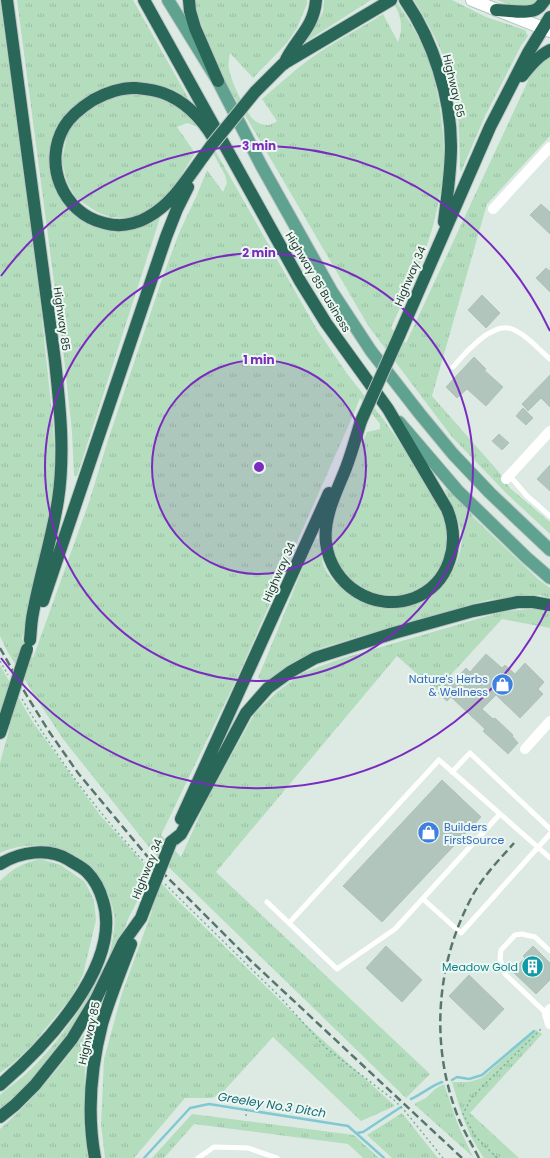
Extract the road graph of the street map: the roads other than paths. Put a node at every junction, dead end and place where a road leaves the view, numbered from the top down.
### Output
1 (7, 0) edge
2 (144, 0) edge
3 (168, 0) edge
4 (189, 0) edge
5 (316, 0) edge
6 (391, 0) edge
7 (404, 0) edge
8 (472, 0) edge
9 (546, 0) edge
10 (496, 10) junction
11 (550, 17) edge
12 (544, 28) edge
13 (550, 50) edge
14 (283, 64) junction
15 (218, 81) junction
16 (504, 99) junction
17 (550, 147) edge
18 (203, 157) junction
19 (493, 210) dead end
20 (271, 227) junction
21 (443, 233) junction
22 (550, 359) edge
23 (453, 367) dead end
24 (388, 409) junction
25 (361, 421) junction
26 (550, 432) edge
27 (507, 477) joint
28 (550, 516) edge
29 (550, 550) edge
30 (550, 578) edge
31 (550, 605) edge
32 (28, 644) junction
33 (550, 721) edge
34 (2, 727) edge
35 (525, 749) dead end
36 (452, 772) junction
37 (500, 814) junction
38 (550, 828) edge
39 (550, 834) edge
40 (171, 842) junction
41 (538, 848) junction
42 (550, 858) edge
43 (0, 864) edge
44 (423, 899) junction
45 (267, 902) dead end
46 (141, 918) junction
47 (289, 923) junction
48 (550, 951) edge
49 (549, 1017) edge
50 (0, 1085) edge
51 (0, 1117) edge
52 (95, 1158) edge
53 (198, 1158) edge
54 (277, 1158) edge

1 - 32 highway, Highway 85
2 - 20 highway, Highway 85 Business
3 - 15 main road
4 - 15 highway
5 - 14 highway
6 - 14 highway
7 - 21 highway, Highway 85
8 - 10 main road
9 - 10 highway
9 - 12 highway
10 - 12 main road
11 - 12 highway, Highway 34
12 - 16 highway, Highway 34
13 - 16 highway
14 - 18 highway, bridge
15 - 29 main road, Highway 85 Business
16 - 21 highway, Highway 34
17 - 19 street
18 - 20 highway
18 - 32 highway
20 - 24 highway, Highway 85 Business
21 - 25 highway, Highway 34, bridge
22 - 23 lane
24 - 25 highway
24 - 30 main road, Highway 85 Business
25 - 40 highway, Highway 34
26 - 27 street
27 - 28 lane
31 - 40 highway
32 - 34 highway, bridge
33 - 35 street
36 - 37 lane
36 - 38 lane
36 - 47 lane
37 - 41 lane
37 - 44 lane
39 - 41 lane
40 - 46 highway, Highway 34, bridge
41 - 42 lane
41 - 44 lane
43 - 50 highway
44 - 47 lane
45 - 47 lane
46 - 51 highway, Highway 34
46 - 52 highway, Highway 85
48 - 49 lane
53 - 54 lane

